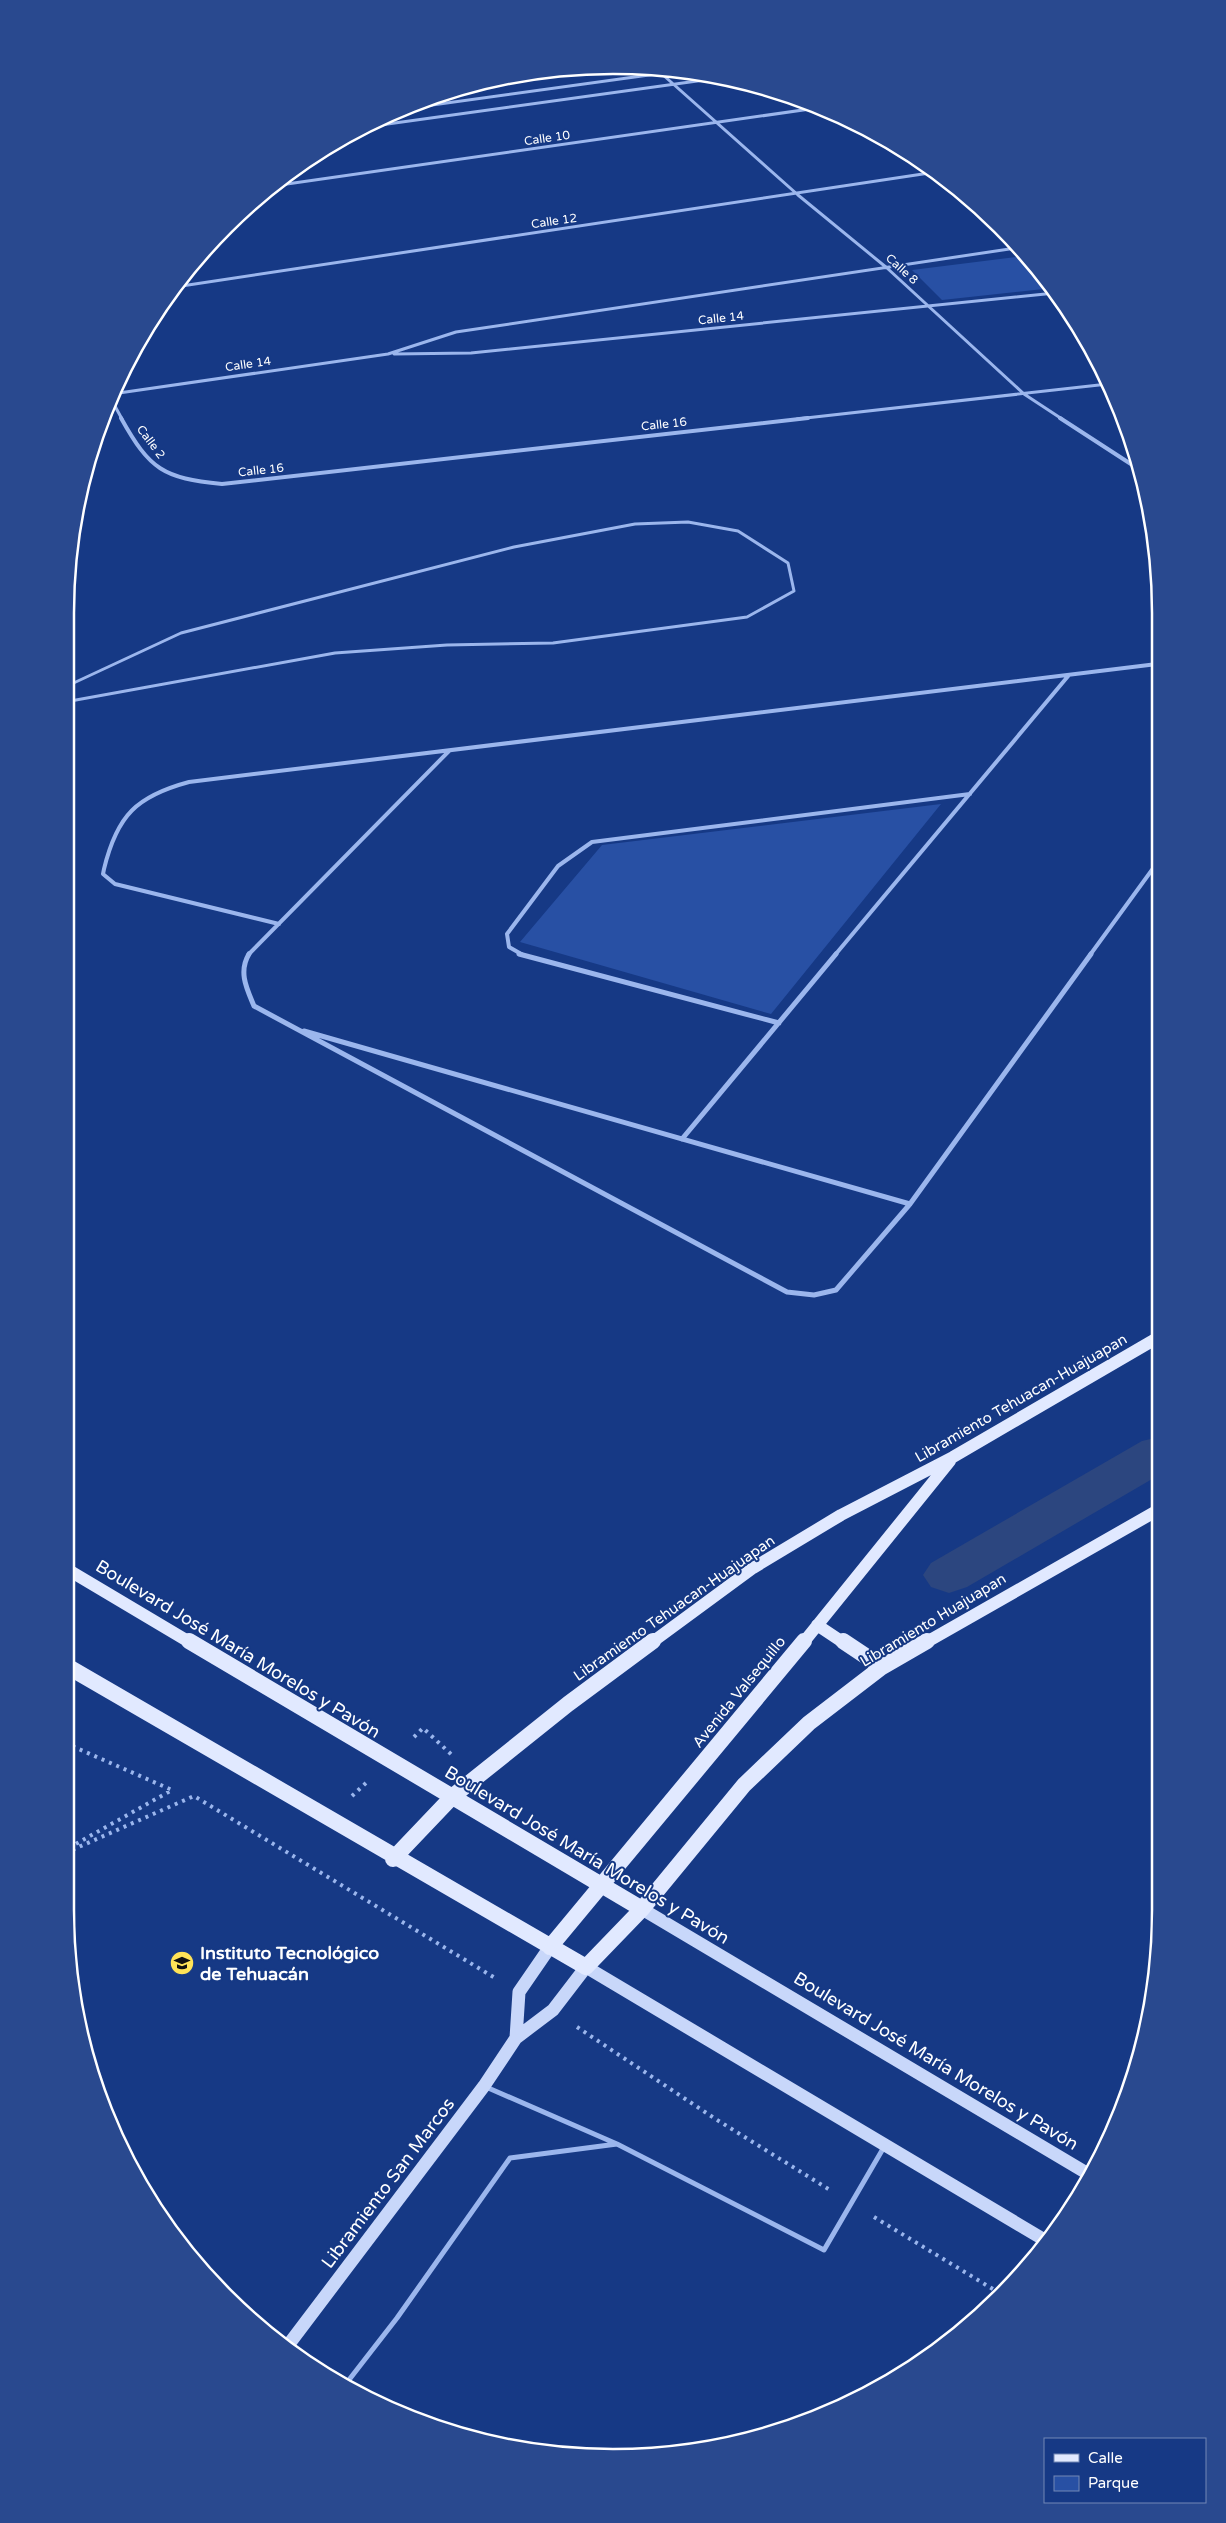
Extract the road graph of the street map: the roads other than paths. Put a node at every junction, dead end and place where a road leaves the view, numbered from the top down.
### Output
1 (652, 75) edge
2 (665, 76) edge
3 (700, 81) edge
4 (674, 85) junction
5 (432, 105) edge
6 (806, 110) edge
7 (388, 123) edge
8 (718, 123) junction
9 (925, 174) edge
10 (286, 184) edge
11 (798, 195) junction
12 (1010, 249) edge
13 (888, 268) junction
14 (185, 285) edge
15 (1047, 294) edge
16 (929, 306) junction
17 (388, 354) junction
18 (1102, 385) edge
19 (121, 394) edge
20 (1024, 394) junction
21 (116, 404) edge
22 (1131, 464) edge
23 (222, 484) joint
24 (1152, 665) edge
25 (1069, 675) junction
26 (74, 682) edge
27 (74, 700) edge
28 (449, 751) junction
29 (970, 794) junction
30 (1152, 870) edge
31 (279, 924) junction
32 (779, 1023) junction
33 (295, 1028) junction
34 (682, 1139) junction
35 (910, 1204) junction
36 (1152, 1341) edge
37 (953, 1457) junction
38 (1152, 1514) edge
39 (74, 1573) edge
40 (817, 1624) junction
41 (882, 1667) junction
42 (74, 1670) edge
43 (453, 1796) junction
44 (393, 1859) junction
45 (600, 1886) junction
46 (642, 1909) junction
47 (550, 1947) junction
48 (586, 1967) junction
49 (516, 2038) junction
50 (484, 2086) junction
51 (618, 2144) junction
52 (885, 2145) junction
53 (1085, 2171) edge
54 (1041, 2238) edge
55 (291, 2342) edge
56 (349, 2380) edge

1 - 5 street
2 - 4 street, Calle 8
3 - 4 street
4 - 7 street
4 - 8 street, Calle 8
6 - 8 street, Calle 10
8 - 10 street, Calle 10
8 - 11 street, Calle 8
9 - 11 street, Calle 12
11 - 13 street, Calle 8
11 - 14 street, Calle 12
12 - 13 street, Calle 14
13 - 16 street, Calle 8
13 - 17 street, Calle 14
15 - 16 street, Calle 14
16 - 17 street, Calle 14
16 - 20 street, Calle 8
17 - 19 street, Calle 14
18 - 20 street, Calle 16
20 - 22 street, Calle 8
20 - 23 street, Calle 16
21 - 23 street, Calle 2
24 - 25 street
25 - 28 street
25 - 29 street
26 - 27 lane
28 - 31 street
28 - 31 street
29 - 32 street
29 - 32 street
30 - 35 street
31 - 33 street
32 - 34 street
33 - 34 street
33 - 35 street
34 - 35 street
36 - 37 main road, Libramiento Tehuacan-Huajuapan
37 - 40 main road, Avenida Valsequillo
37 - 43 main road, Libramiento Tehuacan-Huajuapan
38 - 41 main road, Libramiento Huajuapan
39 - 43 main road, Boulevard José María Morelos y Pavón
40 - 41 main road
40 - 45 main road, Avenida Valsequillo
41 - 46 main road, Libramiento Huajuapan
42 - 44 main road
43 - 44 main road, Libramiento Tehuacan-Huajuapan
43 - 45 main road, Boulevard José María Morelos y Pavón
44 - 47 main road
45 - 46 main road, Boulevard José María Morelos y Pavón
45 - 47 main road, Avenida Valsequillo
46 - 48 main road, Libramiento Huajuapan
46 - 53 main road, Boulevard José María Morelos y Pavón
47 - 48 main road
47 - 49 main road
48 - 49 main road, Libramiento San Marcos
48 - 52 main road
49 - 50 main road, Libramiento San Marcos
50 - 51 lane
50 - 55 main road, Libramiento San Marcos
51 - 52 lane
51 - 56 lane
52 - 54 main road

